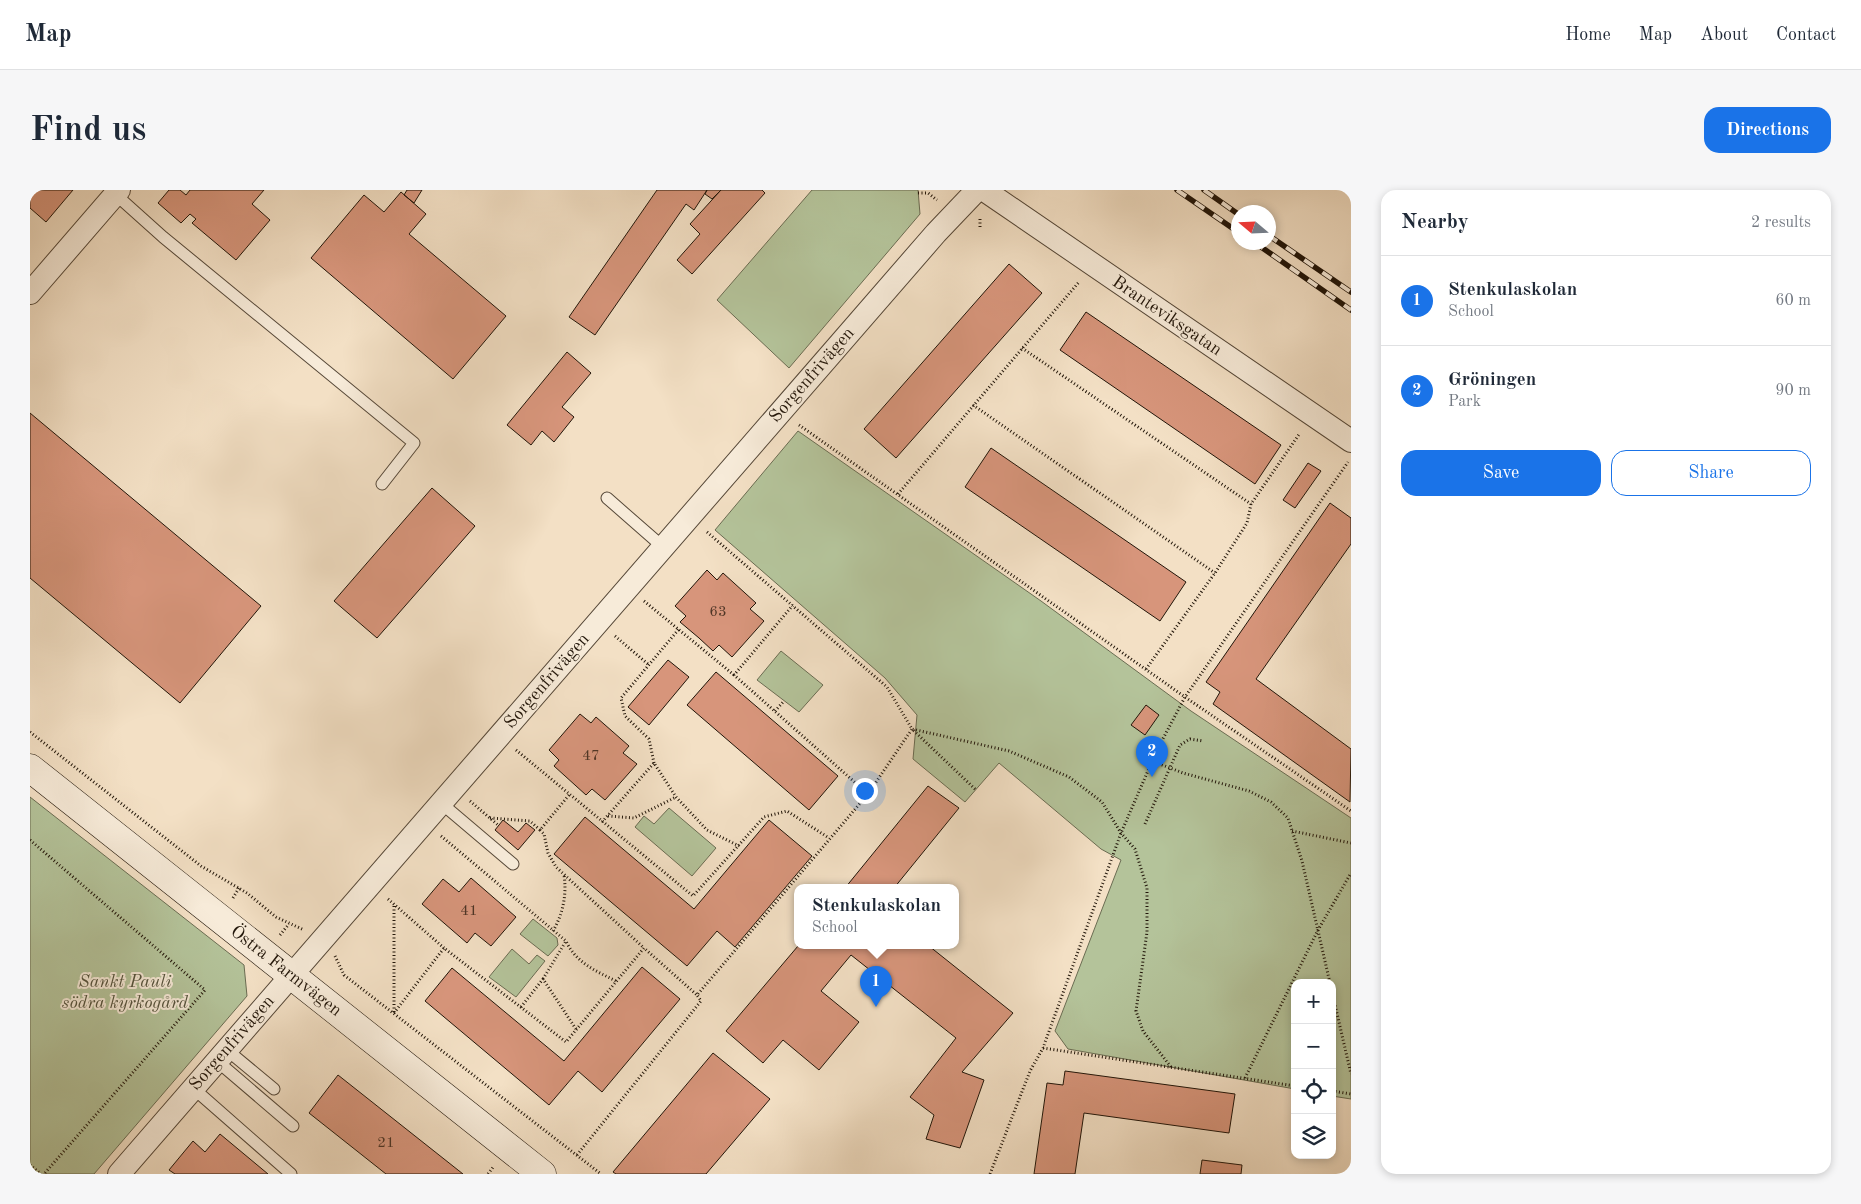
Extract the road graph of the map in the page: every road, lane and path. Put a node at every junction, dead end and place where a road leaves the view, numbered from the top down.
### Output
1 (977, 190) edge
2 (984, 190) edge
3 (117, 192) edge
4 (918, 193) dead end
5 (942, 195) dead end
6 (1093, 265) junction
7 (30, 293) edge
8 (1022, 348) junction
9 (973, 405) junction
10 (780, 412) junction
11 (1312, 415) junction
12 (1351, 441) edge
13 (1351, 458) edge
14 (382, 484) dead end
15 (898, 494) junction
16 (607, 498) dead end
17 (1251, 504) junction
18 (689, 517) junction
19 (663, 547) junction
20 (1215, 572) junction
21 (628, 587) junction
22 (794, 605) junction
23 (598, 621) junction
24 (679, 630) junction
25 (649, 665) junction
26 (1146, 669) junction
27 (734, 675) junction
28 (1185, 697) junction
29 (784, 701) dead end
30 (775, 711) junction
31 (912, 729) junction
32 (30, 732) edge
33 (499, 736) junction
34 (1203, 741) dead end
35 (1152, 761) junction
36 (654, 763) junction
37 (30, 768) edge
38 (1170, 768) junction
39 (976, 790) dead end
40 (868, 794) junction
41 (569, 795) junction
42 (447, 796) junction
43 (676, 798) junction
44 (1351, 811) edge
45 (608, 816) junction
46 (490, 818) junction
47 (424, 822) junction
48 (602, 822) junction
49 (1145, 824) dead end
50 (498, 825) dead end
51 (540, 830) junction
52 (1292, 830) junction
53 (1121, 834) junction
54 (828, 838) junction
55 (30, 840) edge
56 (1351, 843) edge
57 (739, 846) junction
58 (513, 864) dead end
59 (1351, 873) edge
60 (564, 874) junction
61 (371, 884) junction
62 (239, 888) junction
63 (232, 899) dead end
64 (394, 905) junction
65 (553, 930) junction
66 (1318, 930) junction
67 (321, 941) junction
68 (566, 941) junction
69 (444, 948) junction
70 (644, 948) junction
71 (291, 975) junction
72 (543, 979) junction
73 (1329, 979) edge
74 (616, 981) junction
75 (697, 995) junction
76 (521, 1007) junction
77 (1336, 1009) edge
78 (394, 1013) junction
79 (576, 1029) junction
80 (1043, 1048) junction
81 (222, 1055) junction
82 (1170, 1067) junction
83 (1351, 1074) edge
84 (1245, 1078) junction
85 (1291, 1085) edge
86 (193, 1088) junction
87 (274, 1089) dead end
88 (1336, 1092) edge
89 (1351, 1094) edge
90 (293, 1126) dead end
91 (577, 1154) junction
92 (30, 1165) edge
93 (42, 1174) edge
94 (119, 1174) edge
95 (291, 1174) edge
96 (542, 1174) edge
97 (601, 1174) edge
98 (990, 1174) edge

1 - 10 street, Sorgenfrivägen
2 - 6 street, Branteviksgatan
3 - 7 street
3 - 14 lane
4 - 5 path
6 - 8 path
6 - 11 street, Branteviksgatan
8 - 9 path
8 - 17 path
9 - 15 path
9 - 20 path
10 - 15 path
10 - 18 street, Sorgenfrivägen
11 - 12 street, Branteviksgatan
11 - 17 path
13 - 28 path
15 - 26 path
16 - 19 lane
17 - 20 path
18 - 19 street, Sorgenfrivägen
18 - 22 path
19 - 21 street, Sorgenfrivägen
20 - 26 path
21 - 23 street, Sorgenfrivägen
21 - 24 path
22 - 27 path
22 - 31 path
23 - 25 path
23 - 33 street, Sorgenfrivägen
24 - 25 path
24 - 27 path
25 - 36 path
26 - 28 path
27 - 30 path
28 - 35 path
28 - 44 path
29 - 30 path
30 - 40 path
31 - 39 path
31 - 40 path
31 - 53 path
32 - 62 path
33 - 41 path
33 - 42 street, Sorgenfrivägen
34 - 38 path
35 - 38 path
35 - 53 path
36 - 43 path
36 - 45 path
37 - 71 street, Östra Farmvägen
38 - 49 path
38 - 52 path
40 - 54 path
41 - 48 path
41 - 51 path
42 - 46 path
42 - 47 street, Sorgenfrivägen
42 - 58 lane
43 - 45 path
43 - 57 path
45 - 48 path
46 - 50 path
46 - 51 path
47 - 61 street, Sorgenfrivägen
47 - 65 path
48 - 57 path
51 - 60 path
52 - 56 path
52 - 66 path
53 - 80 path
53 - 82 path
54 - 57 path
54 - 75 path
55 - 93 path
59 - 66 path
60 - 65 path
60 - 70 path
61 - 64 path
61 - 67 street, Sorgenfrivägen
62 - 63 path
62 - 67 path
64 - 69 path
64 - 78 path
65 - 68 path
66 - 73 path
66 - 84 path
67 - 71 street, Sorgenfrivägen
67 - 78 path
68 - 72 path
68 - 74 path
69 - 76 path
69 - 78 path
70 - 74 path
70 - 75 path
71 - 81 street, Sorgenfrivägen
71 - 96 street, Östra Farmvägen
72 - 76 path
72 - 79 path
74 - 79 path
75 - 91 path
76 - 79 path
77 - 83 path
78 - 91 path
80 - 82 path
80 - 98 path
81 - 86 street, Sorgenfrivägen
81 - 87 lane
81 - 90 lane
82 - 84 path
84 - 85 path
86 - 94 street, Sorgenfrivägen
86 - 95 lane
88 - 89 path
91 - 97 path
92 - 93 path

